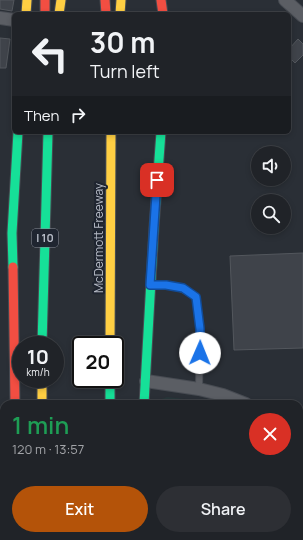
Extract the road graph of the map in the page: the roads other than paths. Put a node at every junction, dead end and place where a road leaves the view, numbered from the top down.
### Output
1 (27, 0) edge
2 (45, 0) edge
3 (60, 0) edge
4 (105, 0) edge
5 (121, 0) edge
6 (161, 0) edge
7 (169, 0) edge
8 (285, 0) edge
9 (26, 12) edge
10 (45, 12) edge
11 (59, 12) edge
12 (106, 12) edge
13 (120, 12) edge
14 (163, 12) edge
15 (168, 12) edge
16 (303, 16) edge
17 (0, 18) edge
18 (12, 20) edge
19 (18, 134) edge
20 (48, 134) edge
21 (111, 134) edge
22 (161, 134) edge
23 (6, 232) edge
24 (150, 285) junction
25 (42, 336) edge
26 (110, 336) edge
27 (146, 382) junction
28 (42, 388) edge
29 (110, 388) edge
30 (199, 389) junction
31 (15, 400) edge
32 (42, 400) edge
33 (110, 400) edge
34 (144, 400) edge
35 (236, 400) edge

1 - 9 main road
2 - 10 main road
3 - 11 main road
4 - 12 main road
5 - 13 main road
6 - 14 main road
7 - 15 main road
8 - 16 street
17 - 18 street
19 - 23 main road
20 - 25 main road, I 10
21 - 26 main road, McDermott Freeway
22 - 24 main road
23 - 31 main road
24 - 27 main road
24 - 30 lane
27 - 30 street
27 - 34 main road
28 - 32 main road
29 - 33 main road
30 - 35 street

